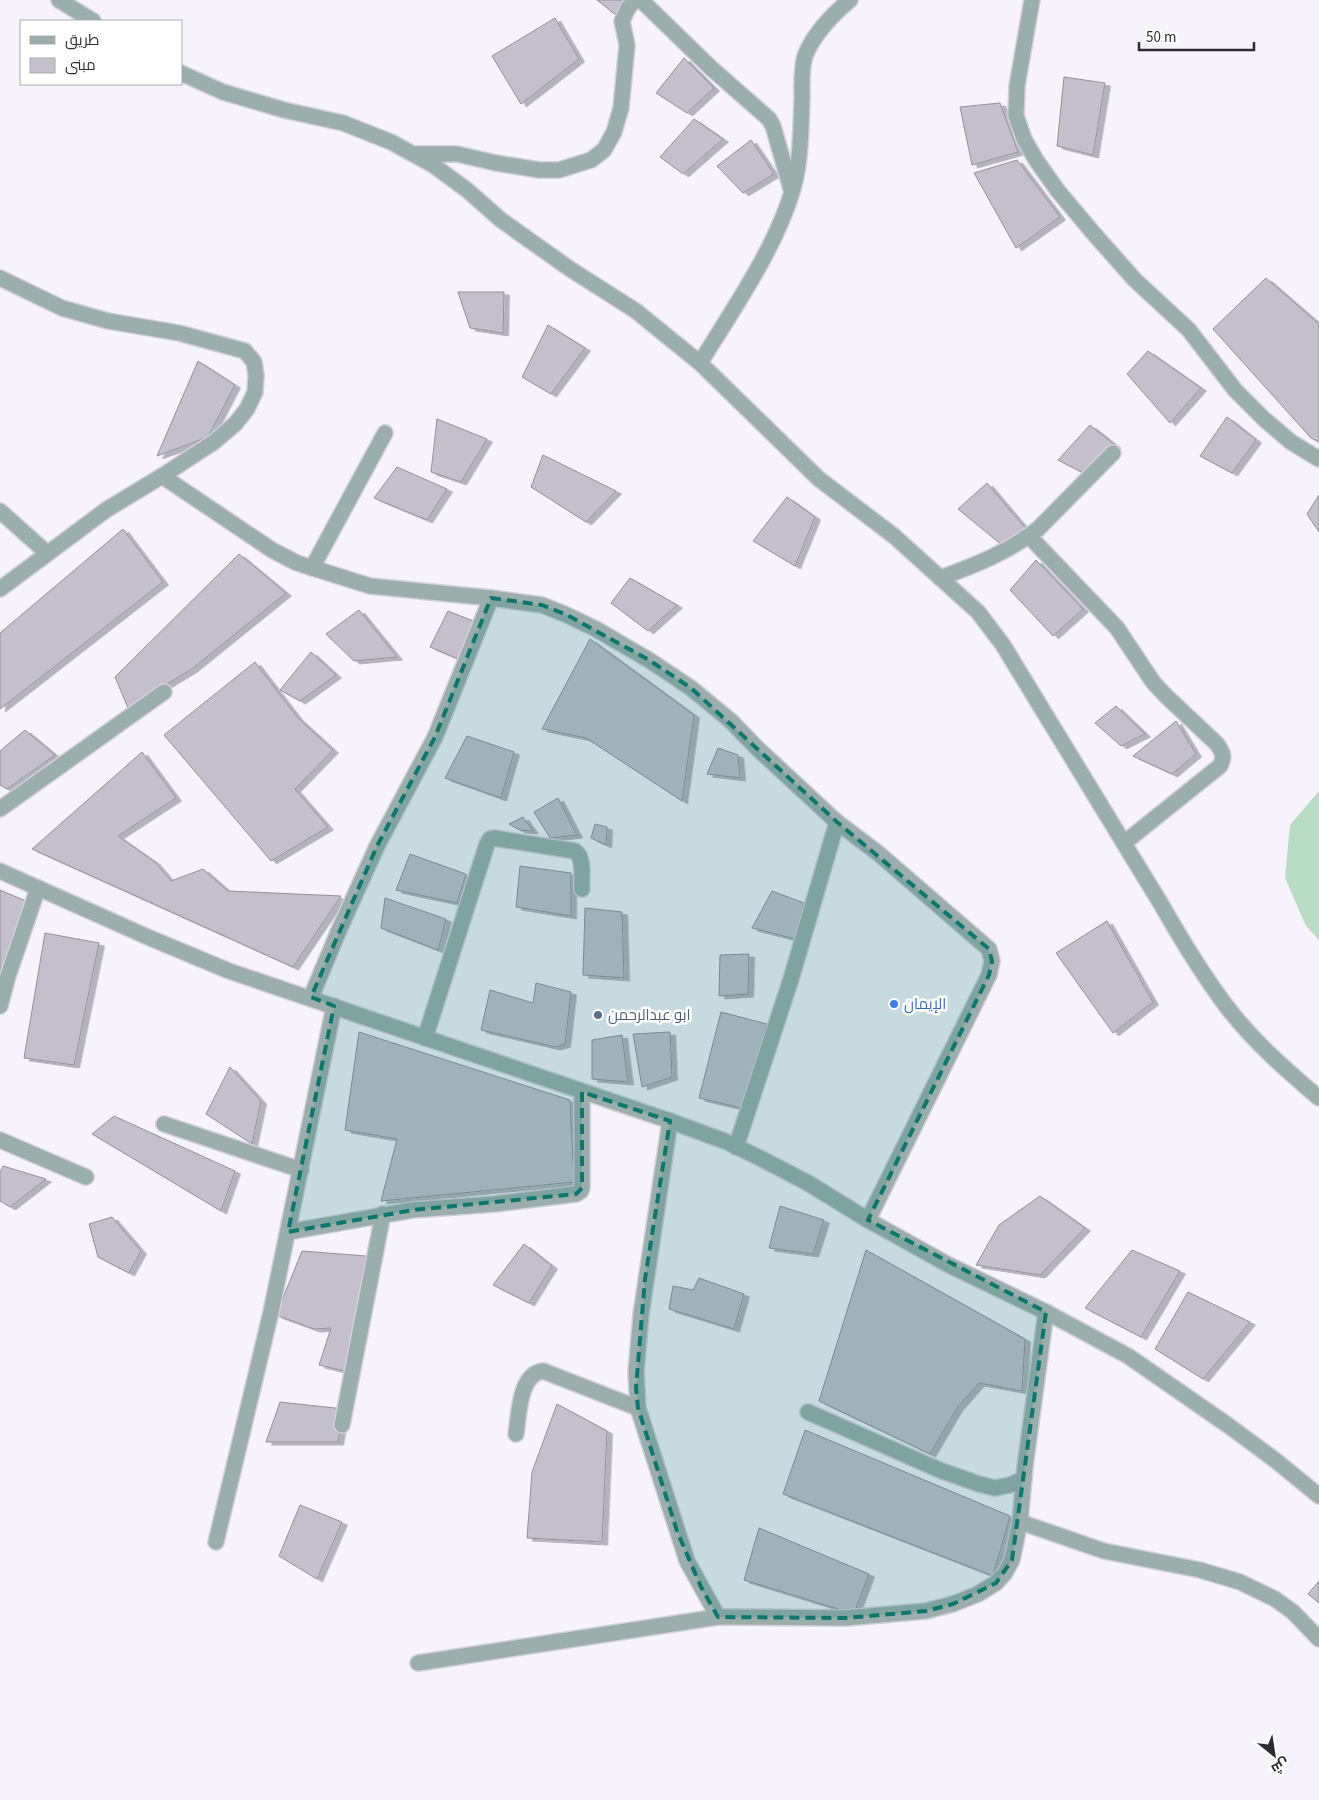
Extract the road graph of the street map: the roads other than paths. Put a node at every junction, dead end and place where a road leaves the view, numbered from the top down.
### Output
1 (59, 0) edge
2 (640, 0) edge
3 (850, 0) edge
4 (1032, 0) edge
5 (91, 20) edge
6 (182, 73) edge
7 (415, 154) junction
8 (792, 191) junction
9 (0, 278) edge
10 (700, 363) junction
11 (385, 433) dead end
12 (1113, 453) dead end
13 (1319, 459) edge
14 (162, 476) junction
15 (0, 511) edge
16 (1028, 536) junction
17 (47, 553) junction
18 (312, 568) junction
19 (940, 578) junction
20 (0, 589) edge
21 (492, 598) junction
22 (164, 692) dead end
23 (0, 809) edge
24 (837, 822) junction
25 (1124, 843) junction
26 (0, 871) edge
27 (38, 888) junction
28 (582, 889) dead end
29 (311, 997) junction
30 (0, 1006) edge
31 (334, 1006) junction
32 (425, 1038) junction
33 (582, 1092) junction
34 (1319, 1098) edge
35 (670, 1121) junction
36 (164, 1124) dead end
37 (0, 1140) edge
38 (736, 1147) junction
39 (301, 1170) junction
40 (86, 1177) dead end
41 (383, 1214) junction
42 (868, 1220) junction
43 (288, 1232) junction
44 (1046, 1312) junction
45 (638, 1408) junction
46 (808, 1412) dead end
47 (342, 1425) dead end
48 (516, 1434) dead end
49 (1024, 1479) junction
50 (1319, 1496) edge
51 (1020, 1522) junction
52 (216, 1542) dead end
53 (718, 1617) junction
54 (1319, 1639) edge
55 (418, 1663) dead end

1 - 5 street
2 - 7 street
2 - 8 street
3 - 8 street
4 - 13 street
6 - 7 street
7 - 10 street
8 - 10 street
9 - 14 street
10 - 19 street
11 - 18 street
12 - 16 street
14 - 17 street
14 - 18 street
15 - 17 street
16 - 19 street
16 - 25 street
17 - 20 street
18 - 21 street
19 - 25 street
21 - 24 street
21 - 29 street
22 - 23 street
24 - 38 street
24 - 42 street
25 - 34 street
26 - 27 street
27 - 29 street
27 - 30 street
28 - 32 street
29 - 31 street
31 - 32 street
31 - 39 street
32 - 33 street
33 - 35 street
33 - 41 street
35 - 38 street
35 - 45 street
36 - 39 street
37 - 40 street
38 - 42 street
39 - 43 street
41 - 43 street
41 - 47 street
42 - 44 street
43 - 52 street
44 - 49 street
44 - 50 street
45 - 48 street
45 - 53 street
46 - 49 street
49 - 51 street
51 - 53 street
51 - 54 street
53 - 55 street

